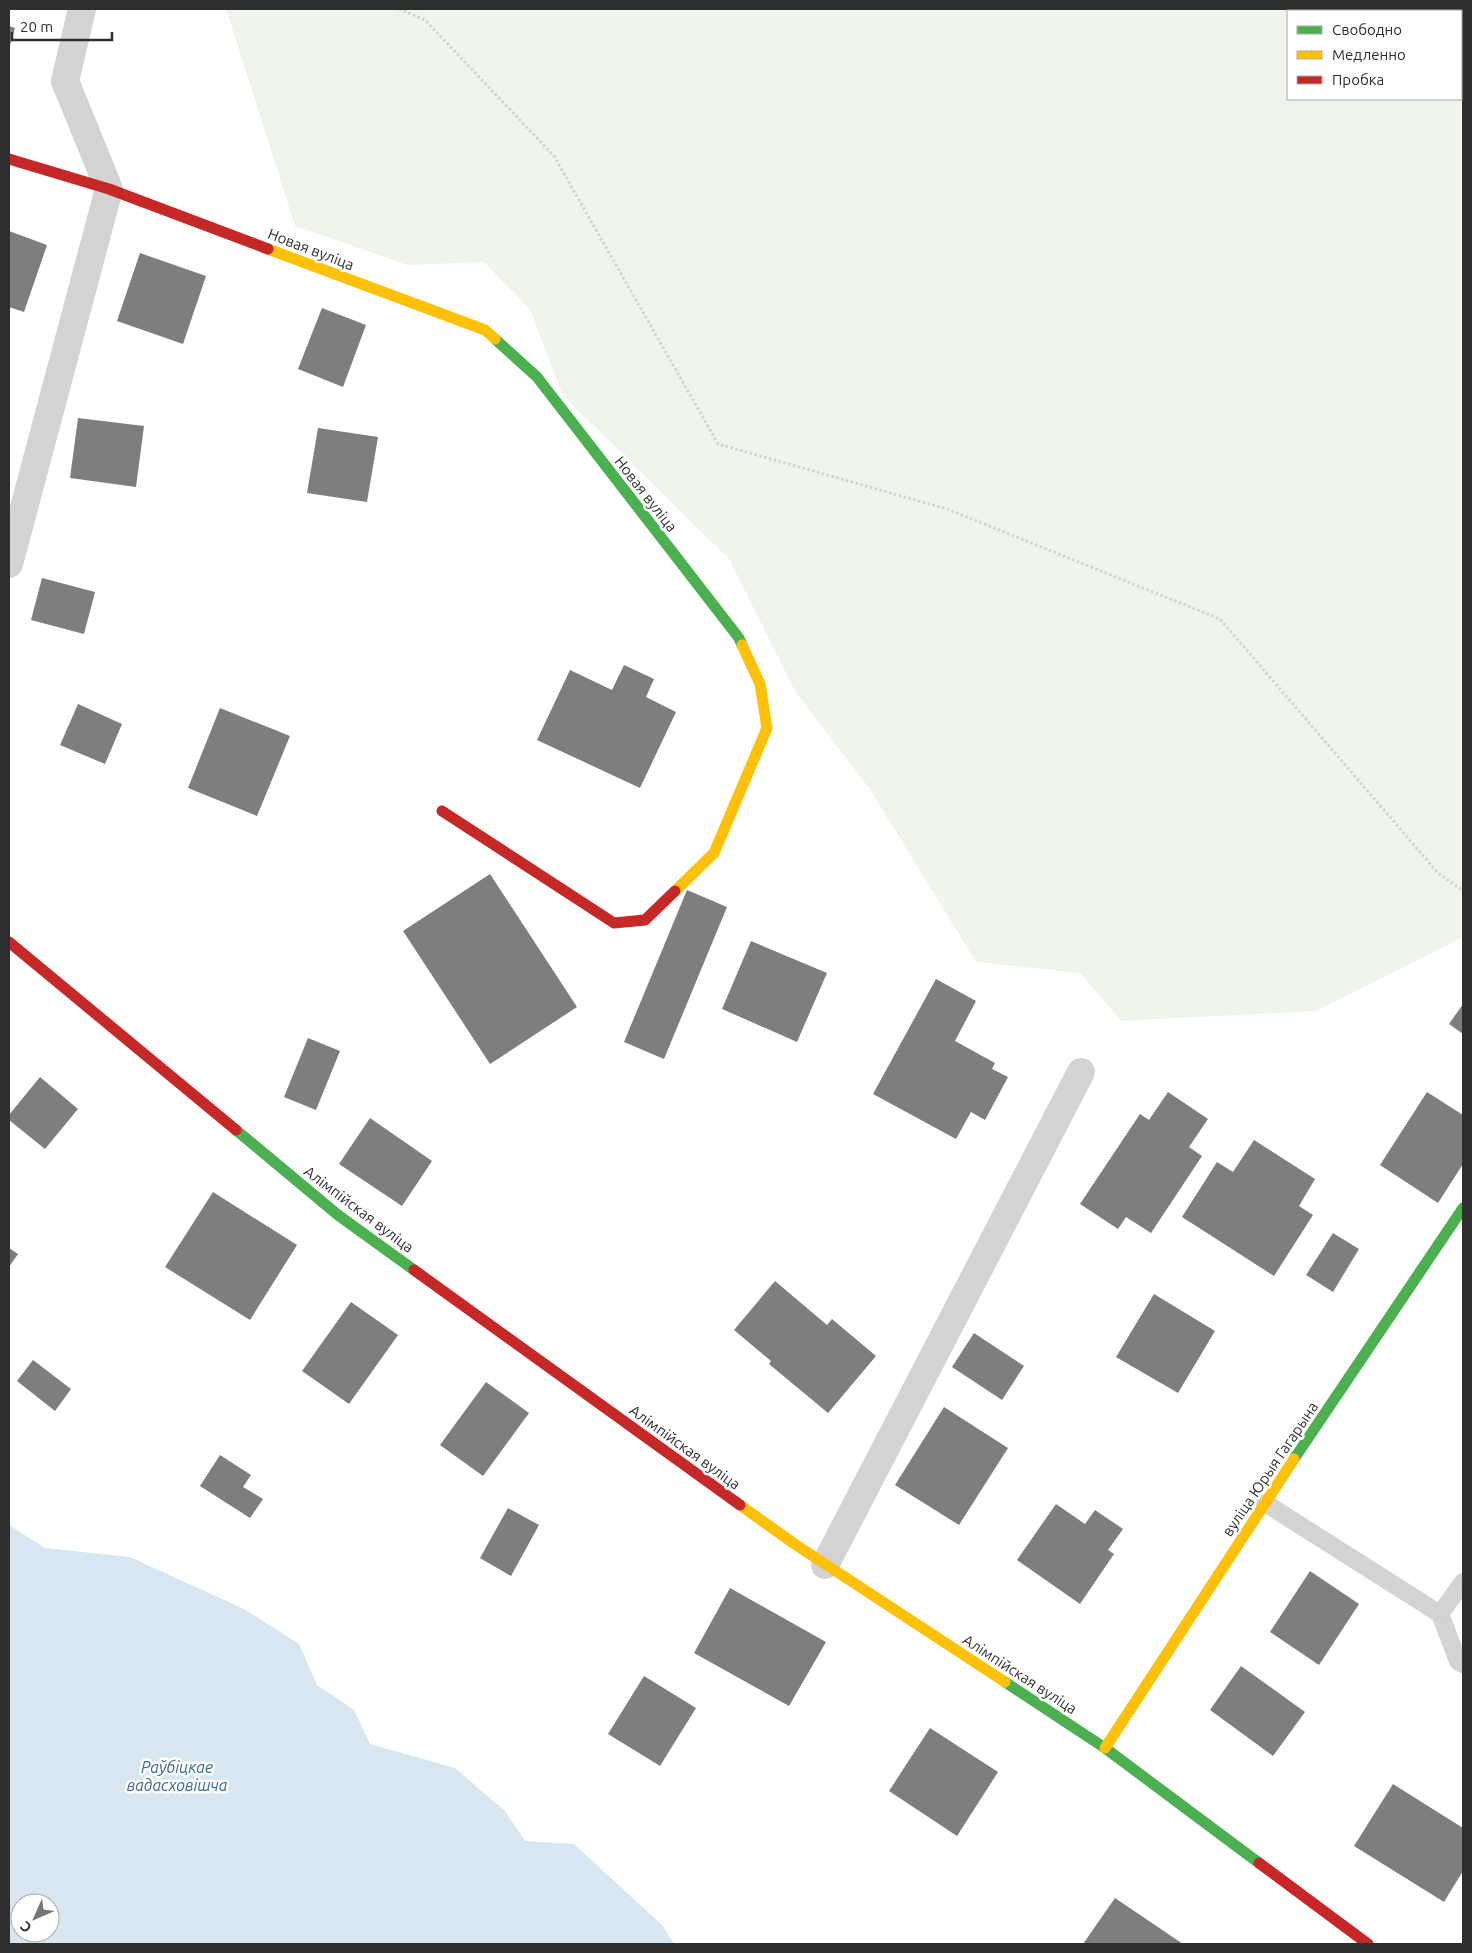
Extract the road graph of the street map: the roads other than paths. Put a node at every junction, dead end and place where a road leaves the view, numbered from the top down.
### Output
1 (82, 9) edge
2 (9, 160) edge
3 (109, 189) junction
4 (9, 564) edge
5 (442, 811) dead end
6 (9, 942) edge
7 (1081, 1072) dead end
8 (1463, 1208) edge
9 (1265, 1503) junction
10 (825, 1565) junction
11 (1463, 1582) edge
12 (1440, 1614) junction
13 (1463, 1664) edge
14 (1105, 1748) junction
15 (1368, 1944) edge

1 - 3 street
2 - 3 street, Новая вуліца
3 - 4 street
3 - 5 street, Новая вуліца
6 - 10 street, Алімпійская вуліца
7 - 10 street
8 - 9 street, вуліца Юрыя Гагарына
9 - 12 lane
9 - 14 street, вуліца Юрыя Гагарына
10 - 14 street, Алімпійская вуліца
11 - 12 lane
12 - 13 lane
14 - 15 street, Алімпійская вуліца

